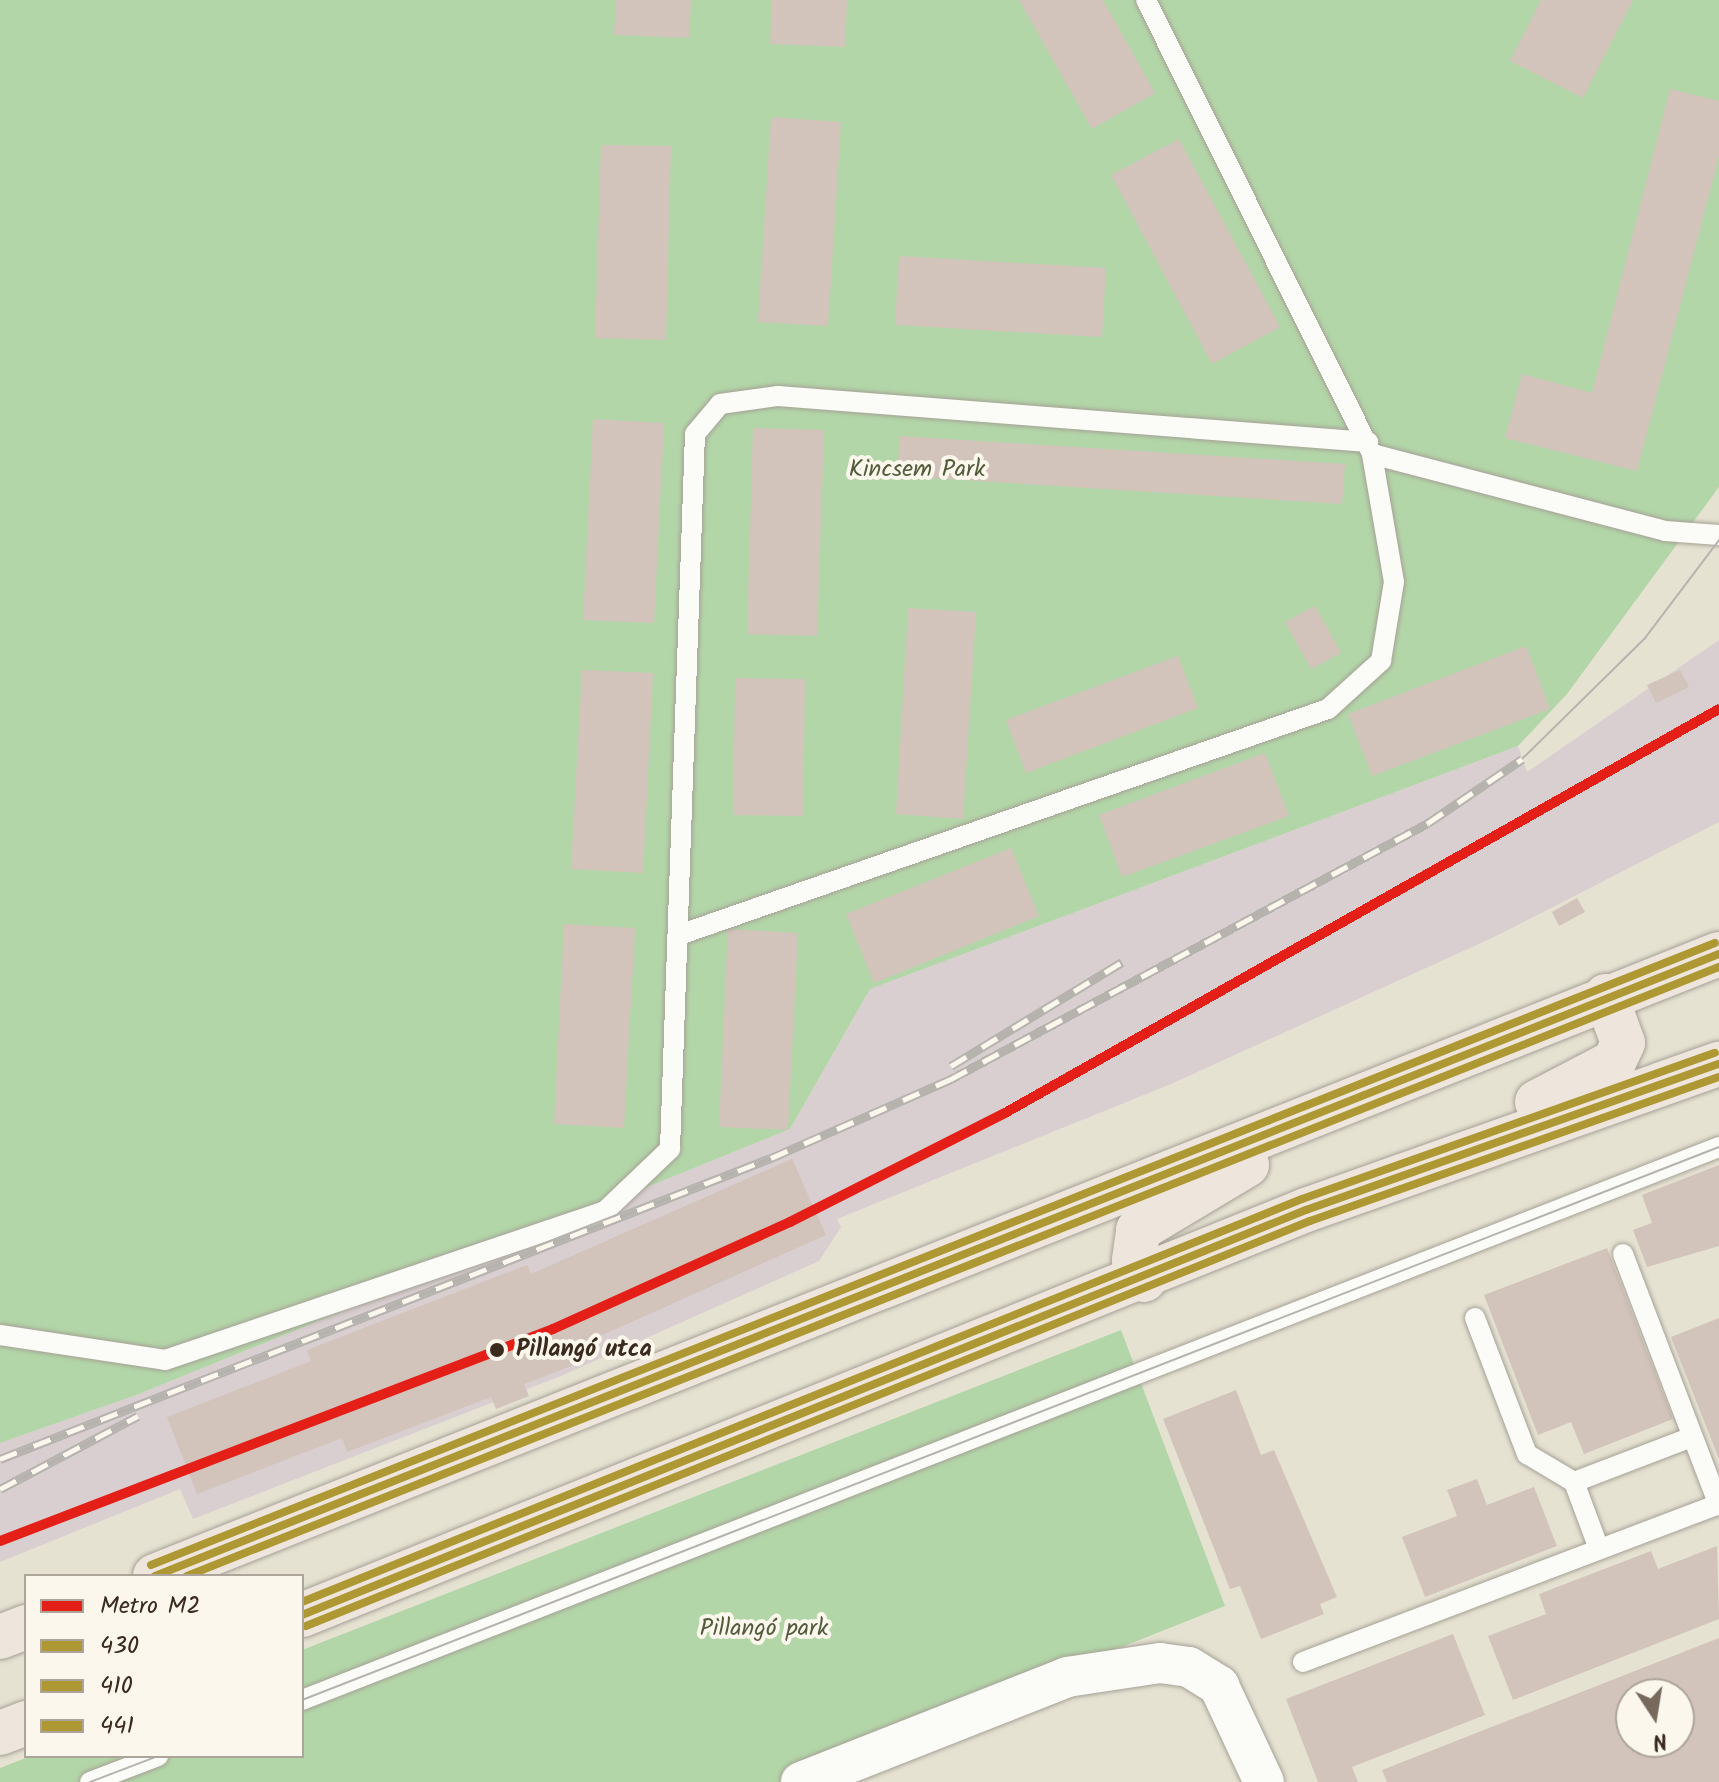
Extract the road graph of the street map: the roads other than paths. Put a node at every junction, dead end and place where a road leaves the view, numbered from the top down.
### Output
1 (1146, 0) edge
2 (1370, 448) junction
3 (1719, 535) edge
4 (679, 935) junction
5 (1719, 954) edge
6 (1606, 996) junction
7 (1719, 1064) edge
8 (1369, 1092) junction
9 (1719, 1147) edge
10 (1306, 1210) junction
11 (1623, 1254) dead end
12 (1144, 1280) junction
13 (1475, 1318) dead end
14 (0, 1335) edge
15 (1692, 1437) junction
16 (1574, 1482) junction
17 (1719, 1504) edge
18 (1599, 1549) junction
19 (160, 1574) edge
20 (304, 1614) edge
21 (24, 1628) edge
22 (0, 1637) edge
23 (1303, 1662) dead end
24 (304, 1699) edge
25 (24, 1724) edge
26 (0, 1733) edge
27 (153, 1758) edge
28 (846, 1774) edge
29 (90, 1782) edge
30 (801, 1782) edge
31 (1264, 1782) edge

1 - 2 lane
2 - 3 lane
2 - 4 lane
2 - 4 lane
4 - 14 lane
5 - 6 main road
6 - 8 main road
6 - 10 main road
7 - 10 main road
8 - 12 main road
8 - 19 main road
9 - 24 lane
10 - 12 main road
11 - 15 lane
12 - 20 main road
13 - 16 lane
15 - 16 lane
15 - 17 lane
16 - 18 lane
17 - 18 lane
18 - 23 lane
21 - 22 main road
25 - 26 main road
27 - 29 lane
28 - 30 street
28 - 31 street

